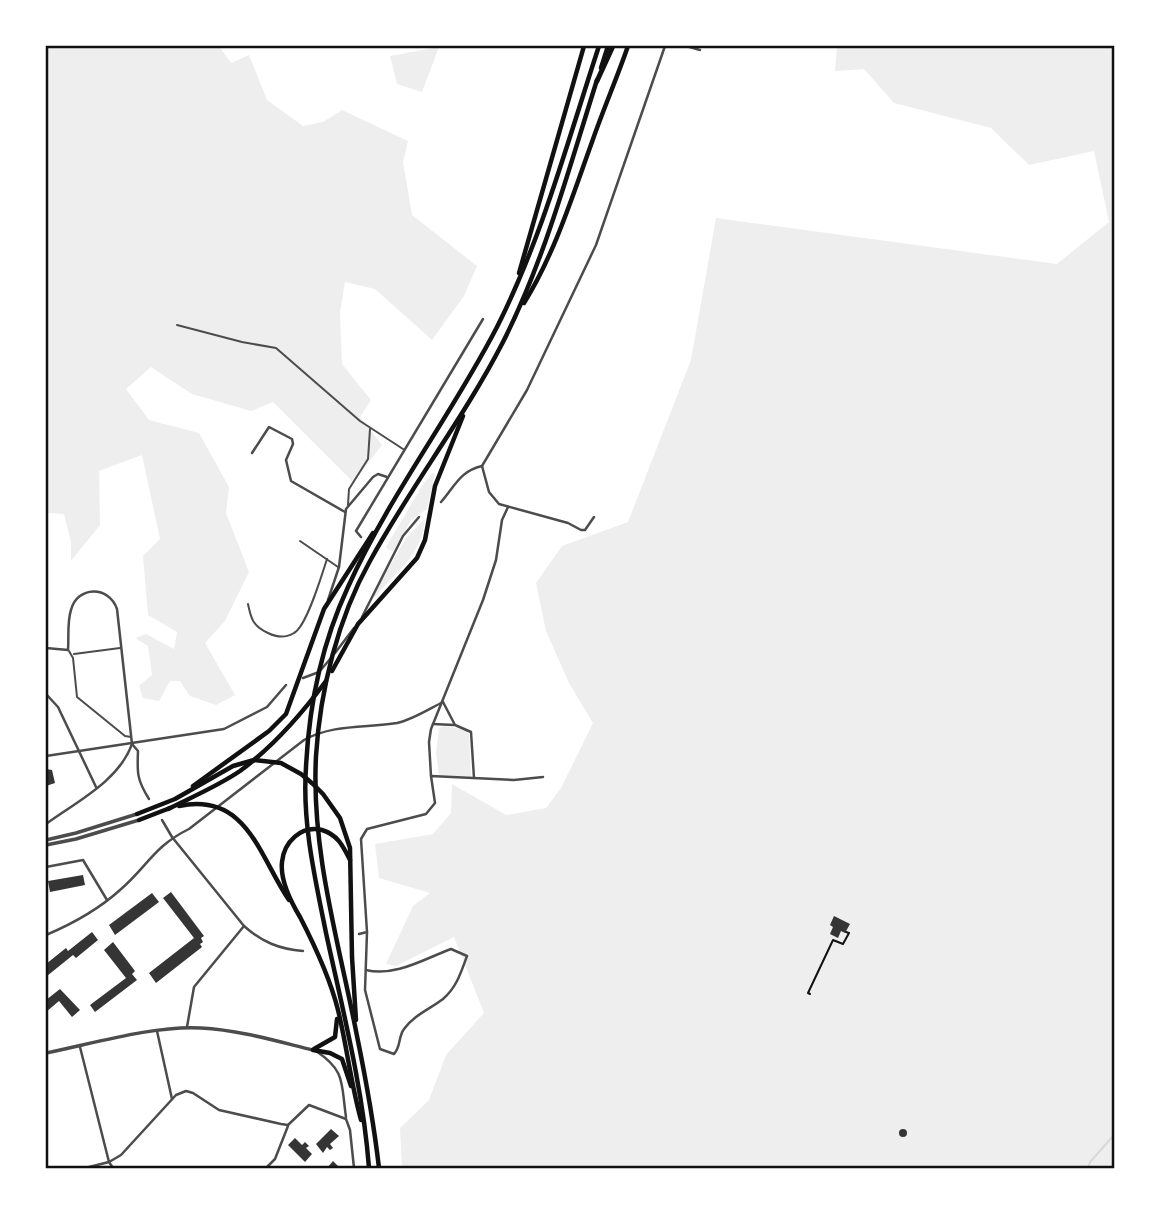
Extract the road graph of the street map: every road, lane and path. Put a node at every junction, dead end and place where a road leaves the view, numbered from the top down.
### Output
1 (584, 46) edge
2 (599, 46) edge
3 (610, 46) edge
4 (628, 46) edge
5 (665, 46) edge
6 (686, 46) edge
7 (700, 50) dead end
8 (597, 81) joint
9 (511, 298) junction
10 (516, 315) junction
11 (483, 319) dead end
12 (177, 325) dead end
13 (469, 403) junction
14 (370, 428) junction
15 (404, 450) junction
16 (252, 453) dead end
17 (482, 466) junction
18 (387, 477) junction
19 (405, 482) junction
20 (440, 502) dead end
21 (348, 505) junction
22 (508, 507) junction
23 (345, 512) junction
24 (419, 517) dead end
25 (594, 517) dead end
26 (360, 537) dead end
27 (300, 541) dead end
28 (327, 559) junction
29 (339, 567) junction
30 (248, 604) dead end
31 (325, 607) junction
32 (358, 624) junction
33 (46, 648) edge
34 (121, 648) junction
35 (68, 650) junction
36 (71, 654) junction
37 (303, 678) dead end
38 (286, 685) dead end
39 (46, 694) edge
40 (443, 702) junction
41 (424, 711) junction
42 (433, 722) junction
43 (455, 725) junction
44 (131, 737) junction
45 (132, 744) junction
46 (78, 750) junction
47 (46, 756) edge
48 (431, 776) junction
49 (543, 777) dead end
50 (474, 778) junction
51 (96, 788) junction
52 (149, 799) dead end
53 (175, 799) junction
54 (168, 809) junction
55 (138, 817) junction
56 (162, 820) dead end
57 (46, 824) edge
58 (172, 837) junction
59 (46, 842) edge
60 (351, 860) junction
61 (46, 867) edge
62 (107, 900) junction
63 (292, 904) junction
64 (244, 926) junction
65 (367, 932) junction
66 (846, 932) dead end
67 (359, 933) dead end
68 (46, 935) edge
69 (303, 951) dead end
70 (366, 970) junction
71 (810, 994) dead end
72 (337, 1007) junction
73 (187, 1028) junction
74 (157, 1031) junction
75 (357, 1035) junction
76 (80, 1046) junction
77 (313, 1050) junction
78 (46, 1054) edge
79 (172, 1099) junction
80 (355, 1099) junction
81 (346, 1119) junction
82 (288, 1125) junction
83 (367, 1144) junction
84 (109, 1163) junction
85 (85, 1168) edge
86 (113, 1168) edge
87 (266, 1168) edge
88 (354, 1168) edge
89 (369, 1168) edge
90 (379, 1168) edge

1 - 9 highway
2 - 9 highway
3 - 8 highway
4 - 10 highway
5 - 17 street
6 - 7 street
8 - 10 highway
9 - 19 highway
10 - 13 highway
11 - 15 street
12 - 14 lane
13 - 32 highway
13 - 75 highway
14 - 15 lane
14 - 21 lane
15 - 18 street
16 - 23 street
17 - 20 street
17 - 22 street
18 - 21 street
18 - 26 street
19 - 31 highway
19 - 83 highway
21 - 23 street
22 - 25 street
22 - 40 street
23 - 29 street
24 - 32 street
27 - 28 lane
28 - 29 lane
28 - 30 lane
29 - 31 street
31 - 53 highway
32 - 37 street
32 - 54 highway
33 - 35 street
34 - 35 street
34 - 36 lane
34 - 44 street
35 - 36 lane
36 - 44 lane
38 - 45 street
39 - 46 street
40 - 41 street
40 - 42 street
40 - 43 street
41 - 42 street
41 - 58 street
42 - 43 street
42 - 48 street
43 - 50 street
44 - 45 street
45 - 46 street
45 - 51 street
45 - 52 street
46 - 47 street
46 - 51 street
48 - 50 street
48 - 65 street
49 - 50 street
51 - 57 street
53 - 55 highway
53 - 60 highway
54 - 55 highway
54 - 63 highway
55 - 59 street
56 - 58 street
58 - 62 street
58 - 64 street
60 - 63 highway
60 - 75 highway
61 - 62 street
62 - 68 street
63 - 72 highway
64 - 69 street
64 - 73 street
65 - 67 street
65 - 70 street
66 - 71 path
70 - 70 street
72 - 77 highway
72 - 80 highway
73 - 74 street
73 - 77 street
74 - 76 street
74 - 79 street
75 - 90 highway
76 - 78 street
76 - 84 street
77 - 80 highway
77 - 81 street
79 - 82 street
79 - 84 street
80 - 83 highway
81 - 82 street
81 - 88 street
82 - 87 street
83 - 89 highway
84 - 85 street
84 - 86 street

